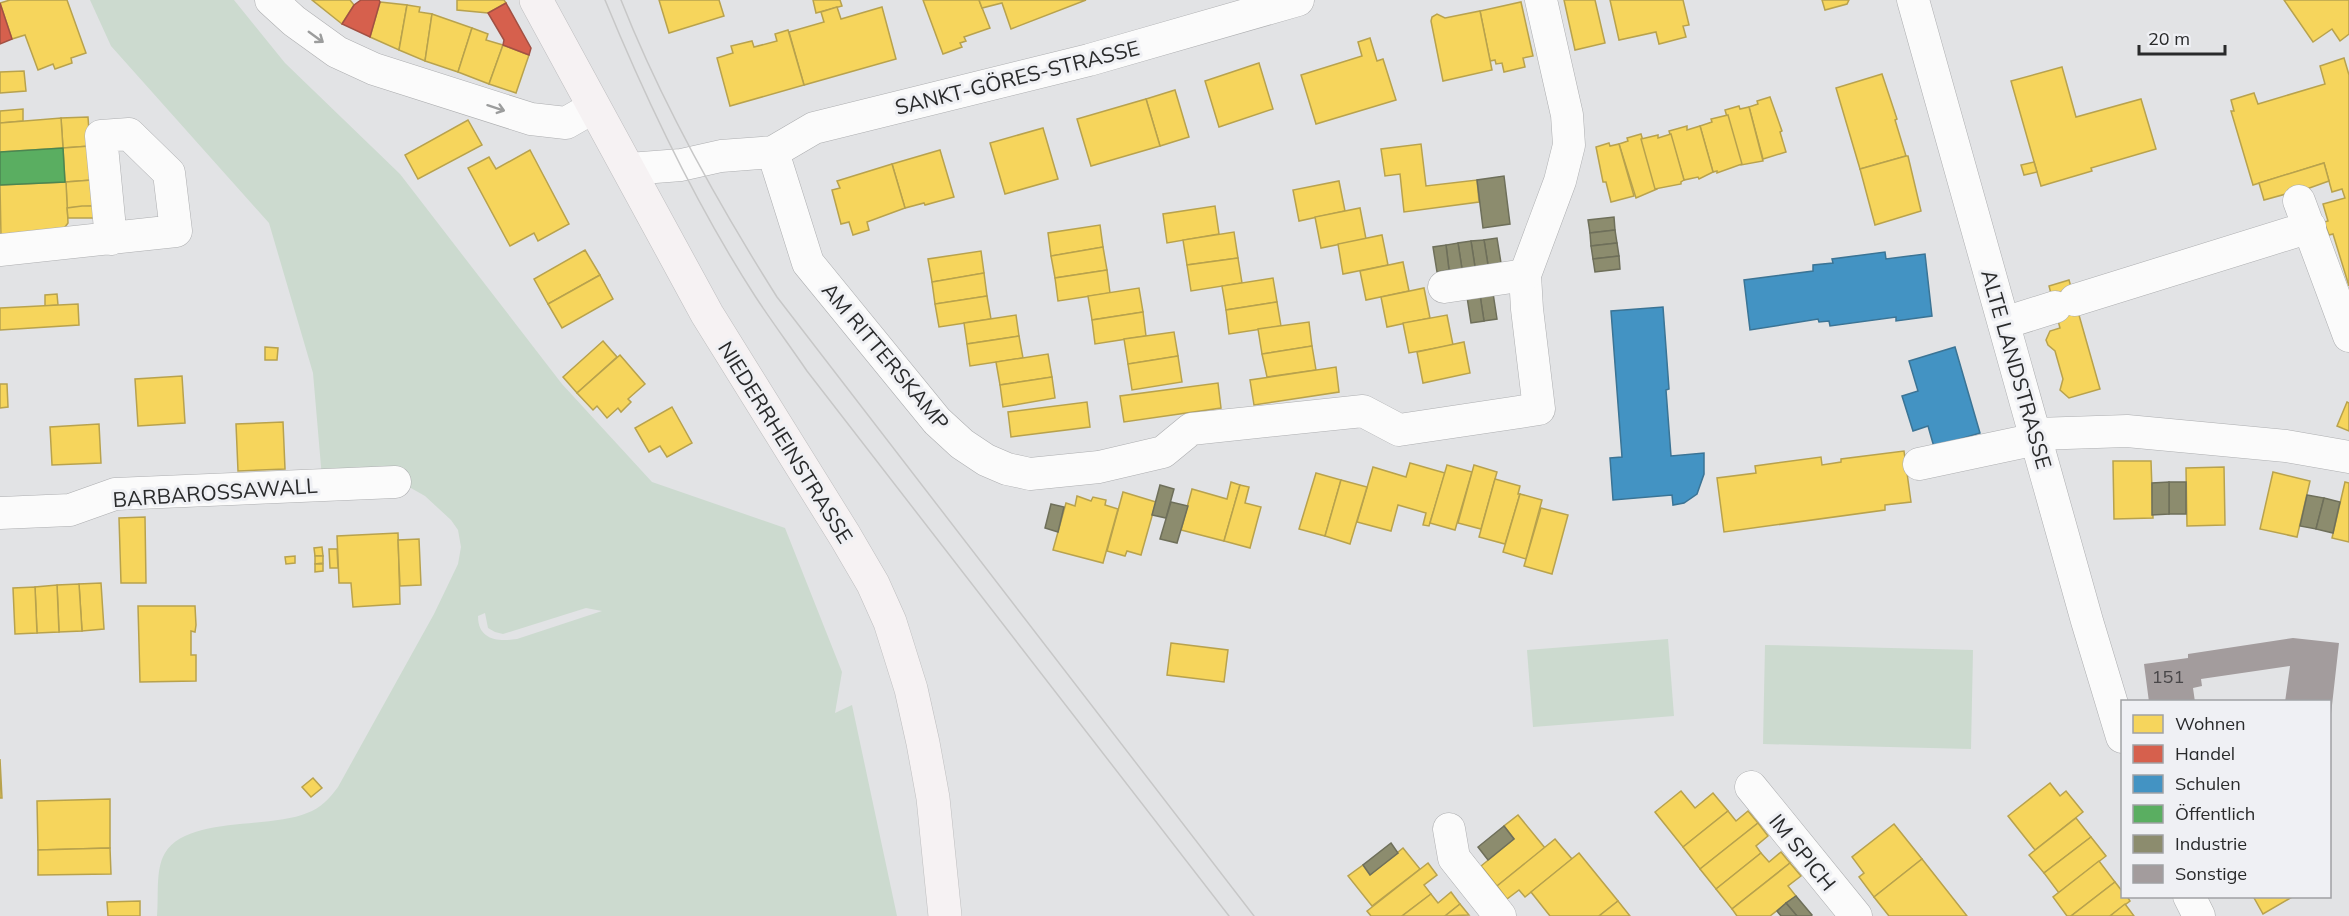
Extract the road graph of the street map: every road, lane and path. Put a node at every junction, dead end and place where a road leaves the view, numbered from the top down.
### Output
1 (271, 0) edge
2 (536, 0) edge
3 (1298, 0) edge
4 (1541, 0) edge
5 (1913, 0) edge
6 (594, 107) junction
7 (773, 152) junction
8 (629, 169) junction
9 (111, 239) dead end
10 (0, 250) edge
11 (1525, 275) junction
12 (1444, 286) dead end
13 (2004, 322) junction
14 (2349, 336) edge
15 (2037, 437) junction
16 (2349, 457) edge
17 (1919, 464) dead end
18 (395, 482) dead end
19 (0, 513) edge
20 (2121, 734) edge
21 (1750, 787) dead end
22 (1449, 829) dead end
23 (2190, 898) edge
24 (945, 916) edge
25 (1500, 916) edge
26 (1856, 916) edge
27 (2199, 916) edge

1 -> 6 street
2 - 6 main road, NIEDERRHEINSTRASSE
3 - 7 street, SANKT-GÖRES-STRASSE
4 - 11 street, AM RITTERSKAMP
5 - 13 street, ALTE LANDSTRASSE
6 - 8 main road, NIEDERRHEINSTRASSE
7 - 8 street
7 - 11 street, AM RITTERSKAMP
8 - 24 main road, NIEDERRHEINSTRASSE
9 - 10 street
11 - 12 street
13 - 14 street
13 - 15 street, ALTE LANDSTRASSE
15 - 16 street
15 - 17 street
15 - 20 street, ALTE LANDSTRASSE
18 - 19 street, BARBAROSSAWALL
21 - 26 street, IM SPICH
22 - 25 street
23 - 27 street

